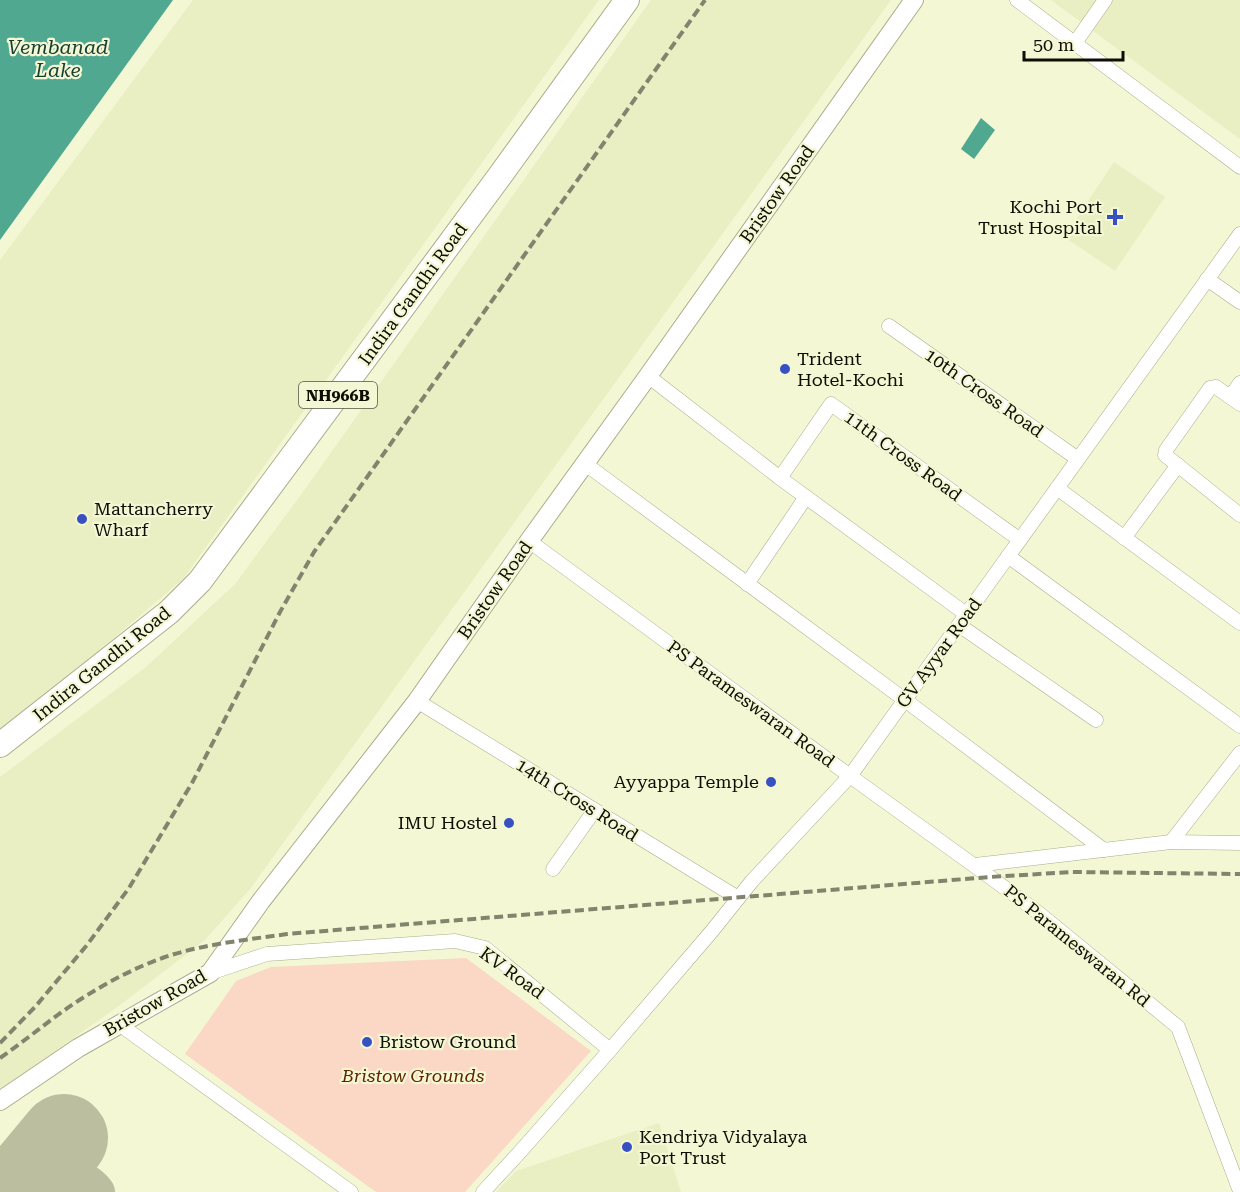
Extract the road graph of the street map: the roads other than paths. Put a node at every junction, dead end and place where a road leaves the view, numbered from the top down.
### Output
1 (627, 0) edge
2 (914, 0) edge
3 (1017, 0) edge
4 (1105, 0) edge
5 (1075, 44) junction
6 (1240, 167) edge
7 (1240, 234) edge
8 (1207, 279) junction
9 (1240, 302) edge
10 (889, 326) dead end
11 (648, 376) junction
12 (1240, 383) edge
13 (1235, 400) edge
14 (1078, 459) junction
15 (584, 463) junction
16 (1178, 465) junction
17 (780, 478) junction
18 (1057, 488) junction
19 (806, 497) junction
20 (1240, 515) edge
21 (1124, 537) junction
22 (1020, 540) junction
23 (528, 542) junction
24 (1008, 556) junction
25 (747, 584) junction
26 (962, 619) junction
27 (1240, 623) edge
28 (905, 700) junction
29 (417, 701) junction
30 (1096, 720) dead end
31 (1240, 726) edge
32 (0, 745) edge
33 (1240, 753) edge
34 (850, 776) junction
35 (594, 811) junction
36 (1171, 842) junction
37 (1240, 843) edge
38 (1104, 850) junction
39 (975, 865) junction
40 (553, 869) dead end
41 (738, 898) junction
42 (210, 973) junction
43 (119, 1024) junction
44 (610, 1050) junction
45 (0, 1101) edge
46 (1240, 1191) edge
47 (351, 1192) edge
48 (483, 1192) edge

1 - 32 highway, Indira Gandhi Road / NH966B
2 - 11 street, Bristow Road
3 - 5 street
4 - 5 street
5 - 6 street
7 - 8 street, GV Ayyar Road
8 - 9 street
8 - 14 street, GV Ayyar Road
10 - 14 street, 10th Cross Road
11 - 15 street, Bristow Road
11 - 17 street
12 - 13 street
13 - 16 street
14 - 18 street, GV Ayyar Road
15 - 23 street, Bristow Road
15 - 25 street
16 - 20 street
16 - 21 street
17 - 19 street
17 - 22 street, 11th Cross Road
18 - 21 street
18 - 22 street, GV Ayyar Road
19 - 25 street
19 - 26 street
21 - 27 street
22 - 24 street, GV Ayyar Road
23 - 29 street, Bristow Road
23 - 34 street, PS Parameswaran Road
24 - 26 street, GV Ayyar Road
24 - 31 street
25 - 28 street
26 - 28 street, GV Ayyar Road
26 - 30 street
28 - 34 street, GV Ayyar Road
28 - 38 street
29 - 35 street, 14th Cross Road
29 - 42 street, Bristow Road
33 - 36 street
34 - 39 street, PS Parameswaran Road
34 - 41 street, GV Ayyar Road
35 - 40 street
35 - 41 street, 14th Cross Road
36 - 37 street
36 - 38 street
38 - 39 street
39 - 46 street, PS Parameswaran Rd
41 - 44 street, GV Ayyar Road
42 - 43 street, Bristow Road
42 - 44 street, KV Road
43 - 45 street, Bristow Road
43 - 47 street
44 - 48 street

